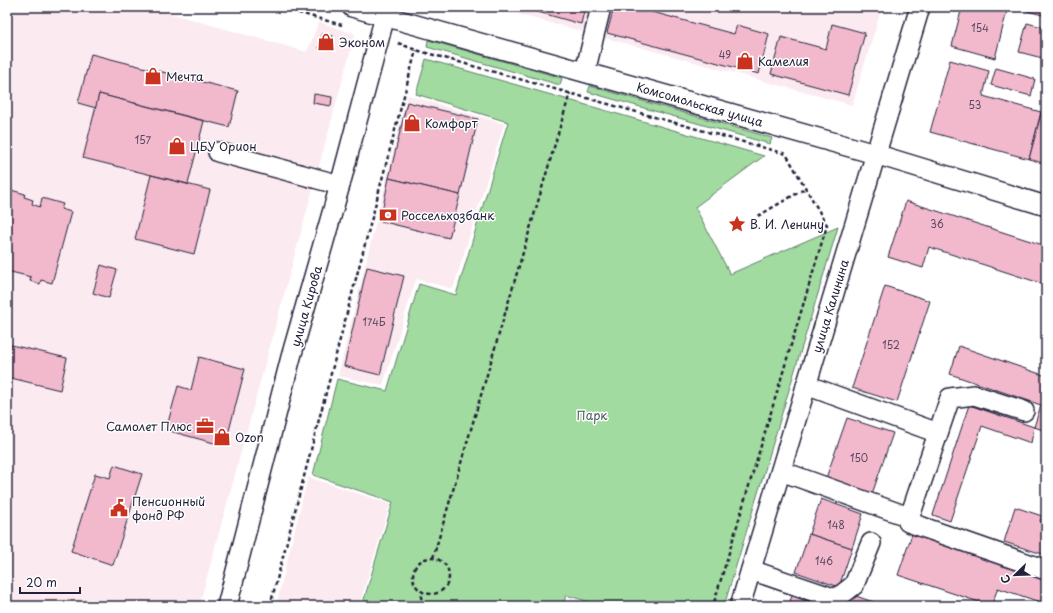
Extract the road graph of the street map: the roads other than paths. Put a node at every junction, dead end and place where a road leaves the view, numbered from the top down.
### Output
1 (352, 7) edge
2 (602, 7) edge
3 (920, 7) edge
4 (386, 12) edge
5 (584, 72) junction
6 (218, 152) dead end
7 (875, 154) junction
8 (340, 185) junction
9 (1046, 206) edge
10 (806, 385) junction
11 (1024, 411) dead end
12 (938, 433) junction
13 (781, 471) junction
14 (909, 517) junction
15 (871, 543) dead end
16 (751, 570) junction
17 (1046, 570) edge
18 (227, 606) edge
19 (740, 606) edge

1 - 4 street, Комсомольская улица
2 - 5 street
3 - 7 street, улица Калинина
4 - 5 street, Комсомольская улица
4 - 8 street, улица Кирова
5 - 7 street, Комсомольская улица
6 - 8 street
7 - 9 street, Комсомольская улица
7 - 10 street, улица Калинина
8 - 18 street, улица Кирова
10 - 12 street
10 - 13 street, улица Калинина
11 - 12 street
12 - 14 street
13 - 14 street
13 - 16 street, улица Калинина
14 - 17 street
15 - 16 street
16 - 19 street, улица Калинина

